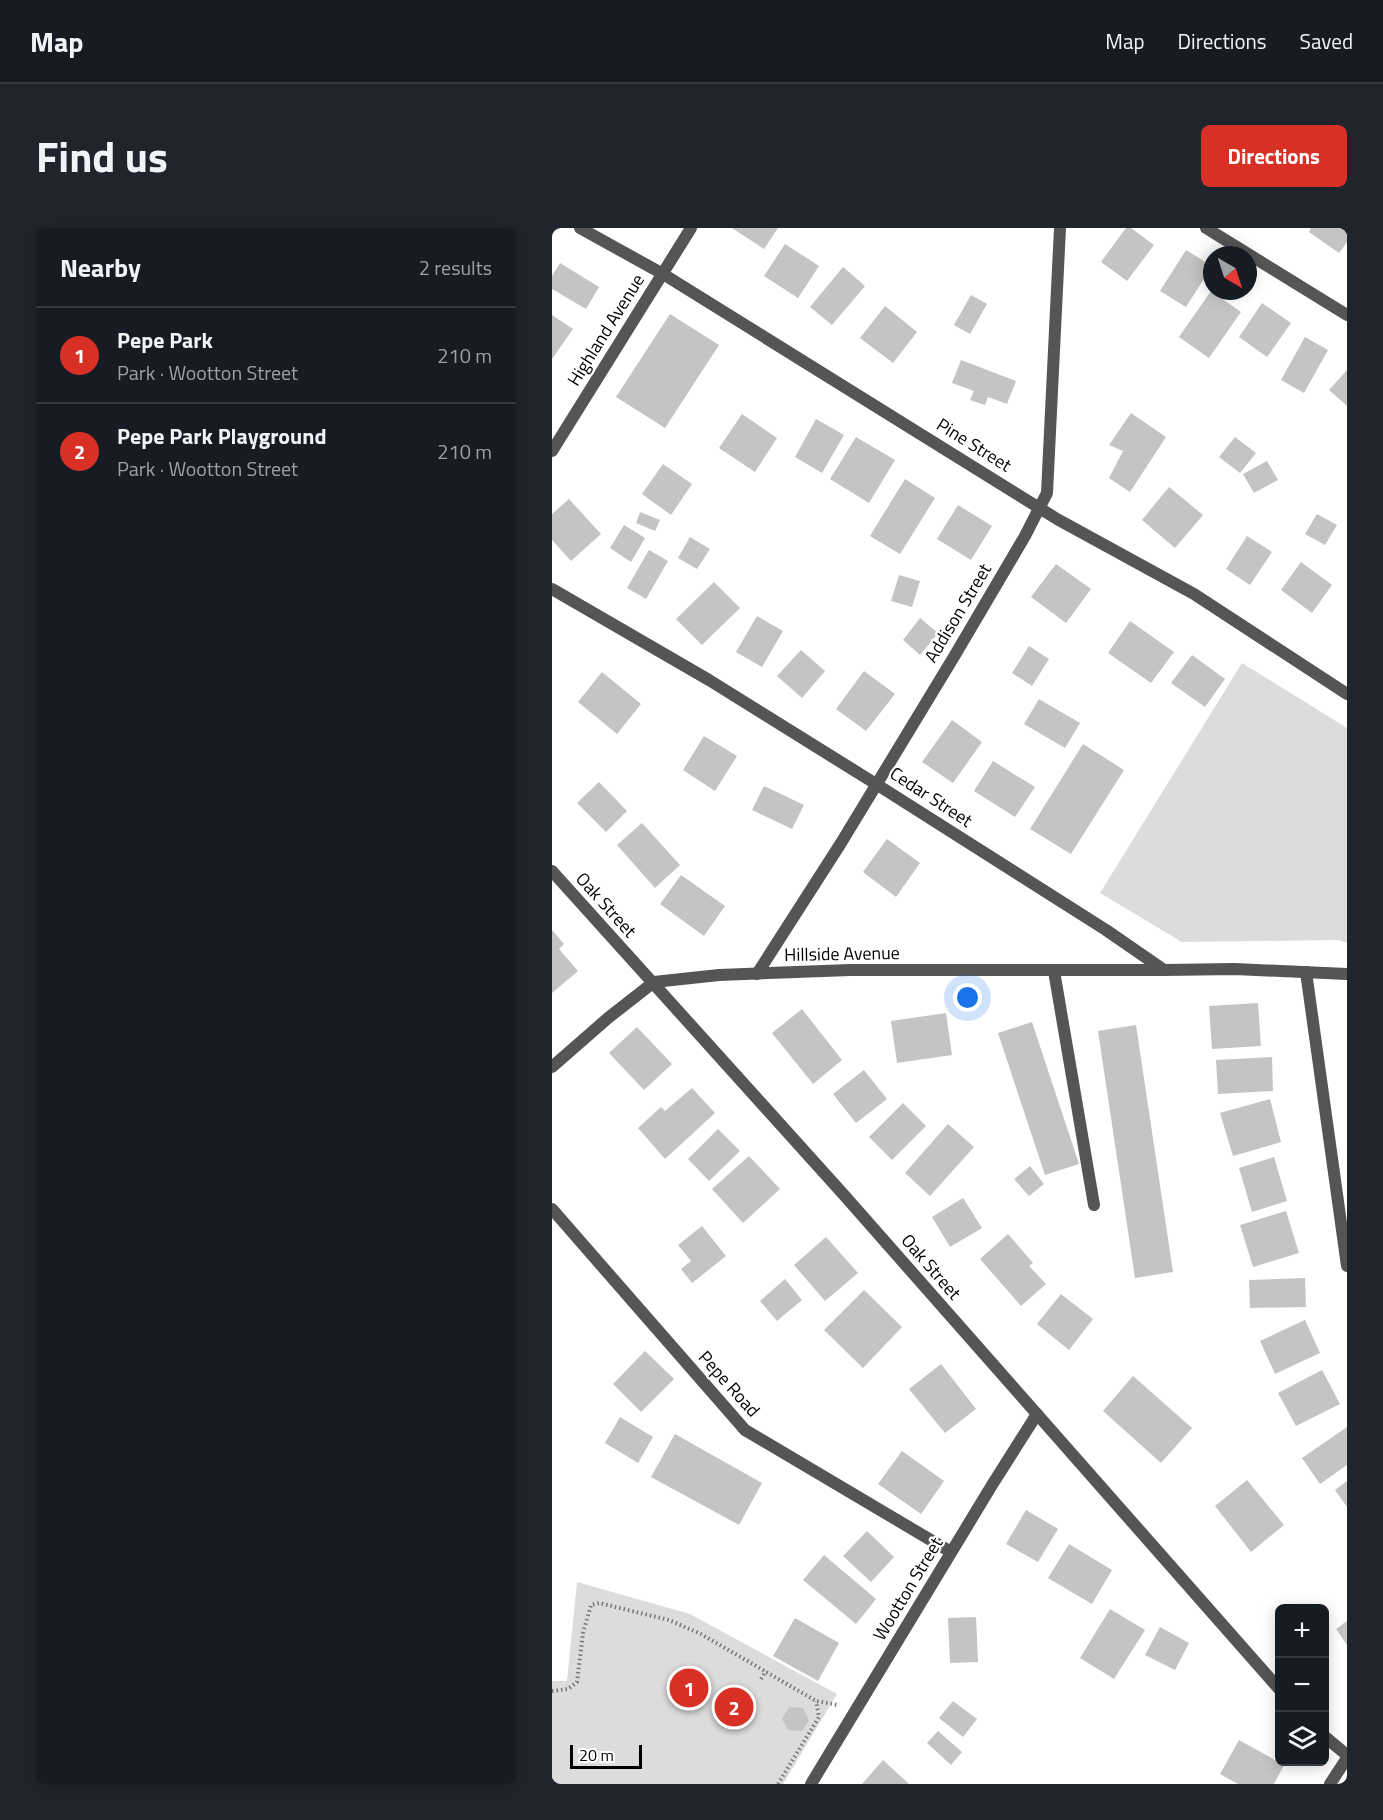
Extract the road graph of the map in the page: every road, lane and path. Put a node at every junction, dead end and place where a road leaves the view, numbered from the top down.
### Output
1 (580, 228) edge
2 (691, 228) edge
3 (1060, 228) edge
4 (1206, 228) edge
5 (663, 274) junction
6 (1347, 315) edge
7 (552, 452) edge
8 (1039, 507) junction
9 (552, 589) edge
10 (1347, 694) edge
11 (876, 784) junction
12 (552, 870) edge
13 (1164, 970) junction
14 (1054, 971) junction
15 (1306, 972) junction
16 (757, 974) junction
17 (1347, 974) edge
18 (652, 984) junction
19 (552, 1067) edge
20 (1094, 1205) dead end
21 (552, 1209) edge
22 (1347, 1266) edge
23 (1037, 1414) junction
24 (951, 1552) junction
25 (766, 1671) junction
26 (761, 1679) dead end
27 (1275, 1684) edge
28 (552, 1691) edge
29 (1329, 1740) edge
30 (1347, 1756) edge
31 (778, 1784) edge
32 (811, 1784) edge
33 (1330, 1784) edge

1 - 5 street, Pine Street
2 - 5 street, Highland Avenue
3 - 8 street, Addison Street
4 - 6 street
5 - 7 street, Highland Avenue
5 - 8 street, Pine Street
8 - 10 street, Pine Street
8 - 11 street, Addison Street
9 - 11 street, Cedar Street
11 - 13 street, Cedar Street
11 - 16 street, Addison Street
12 - 18 street, Oak Street
13 - 14 street, Hillside Avenue
13 - 15 street
14 - 16 street, Hillside Avenue
14 - 20 street
15 - 17 street
15 - 22 street
16 - 18 street, Hillside Avenue
18 - 19 street
18 - 23 street, Oak Street
21 - 24 street, Pepe Road
23 - 24 street, Wootton Street
23 - 27 street, Oak Street
24 - 32 street, Wootton Street
25 - 26 path
25 - 28 path
25 - 31 path
29 - 30 street
30 - 33 street

